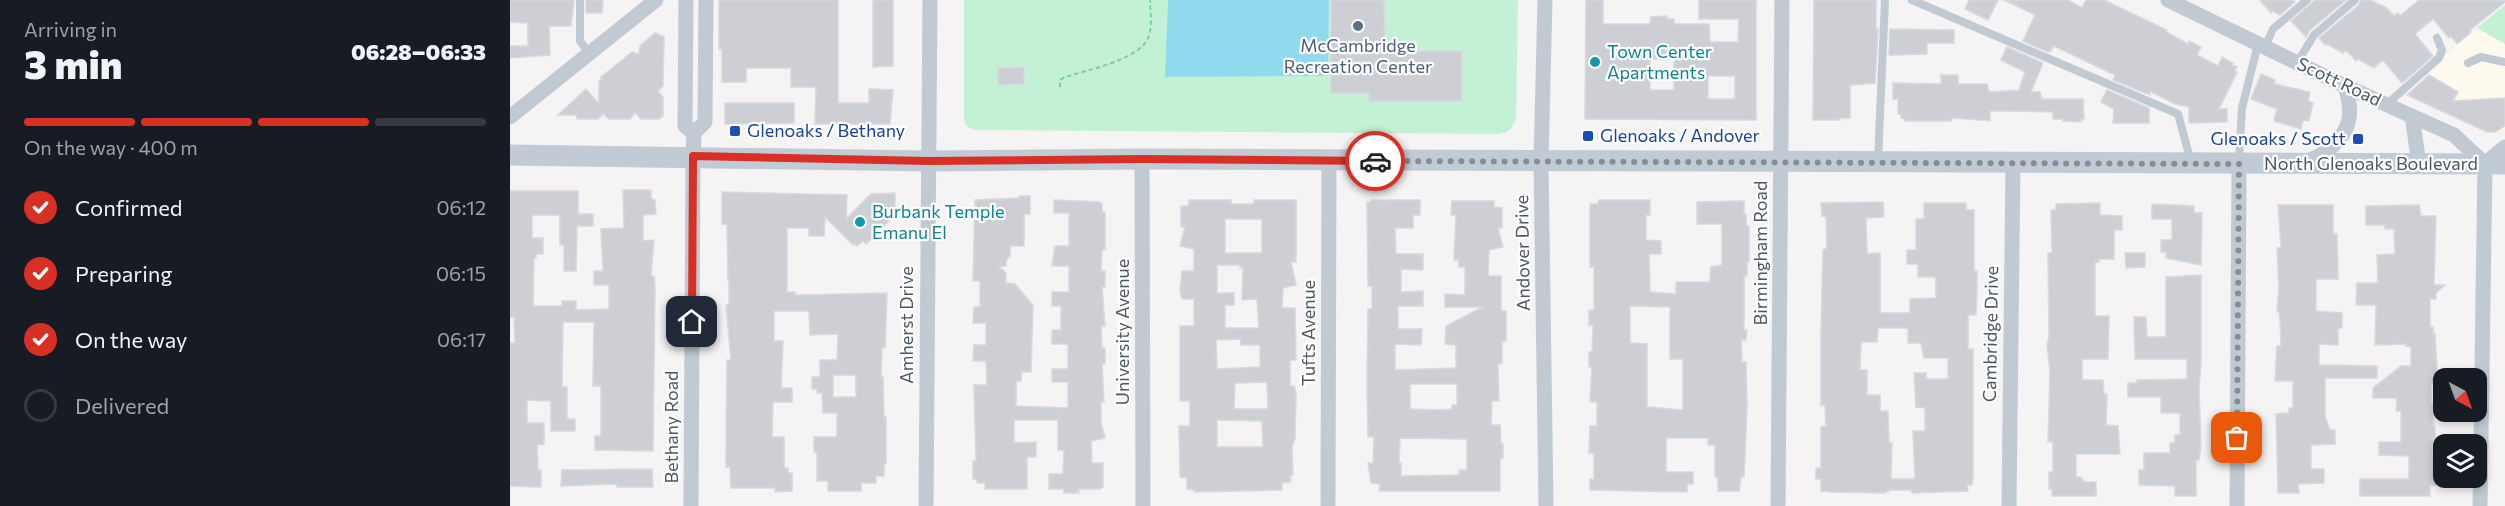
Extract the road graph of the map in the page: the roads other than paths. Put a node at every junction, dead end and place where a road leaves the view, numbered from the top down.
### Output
1 (580, 0) edge
2 (656, 0) edge
3 (686, 0) edge
4 (706, 0) edge
5 (930, 0) edge
6 (1545, 0) edge
7 (1782, 0) edge
8 (1885, 0) edge
9 (1912, 0) edge
10 (2307, 0) edge
11 (2355, 0) edge
12 (2173, 1) edge
13 (2437, 38) dead end
14 (2262, 46) junction
15 (589, 53) junction
16 (2505, 62) edge
17 (2297, 63) junction
18 (2468, 63) dead end
19 (2345, 86) junction
20 (2386, 105) junction
21 (2412, 116) junction
22 (510, 117) edge
23 (694, 133) junction
24 (2505, 147) edge
25 (510, 155) edge
26 (693, 156) junction
27 (1142, 159) junction
28 (928, 161) junction
29 (1329, 161) junction
30 (1541, 161) junction
31 (1781, 162) junction
32 (1877, 162) junction
33 (2013, 162) junction
34 (2191, 164) junction
35 (2239, 164) junction
36 (2294, 164) junction
37 (2419, 164) junction
38 (2495, 164) edge
39 (2505, 171) edge
40 (691, 506) edge
41 (926, 506) edge
42 (1143, 506) edge
43 (1328, 506) edge
44 (1546, 506) edge
45 (1778, 506) edge
46 (2009, 506) edge
47 (2237, 506) edge
48 (2480, 506) edge

1 - 15 lane
2 - 15 street
3 - 23 street, Bethany Road
4 - 23 street, Bethany Road
5 - 28 street, Amherst Drive
6 - 30 street, Andover Drive
7 - 31 street, Birmingham Road
8 - 32 lane
9 - 34 lane
10 - 14 lane
11 - 17 lane
12 - 14 street, Scott Road
13 - 20 lane
14 - 17 street, Scott Road
14 - 35 lane
15 - 22 street
16 - 18 lane
17 - 19 street, Scott Road
19 - 20 street, Scott Road
19 - 36 street
20 - 21 street, Scott Road
21 - 37 street
21 - 38 street, Scott Road
23 - 26 street, Bethany Road
24 - 38 street
25 - 26 main road, North Glenoaks Boulevard
26 - 28 main road, North Glenoaks Boulevard
26 - 40 street, Bethany Road
27 - 28 main road, North Glenoaks Boulevard
27 - 29 main road, North Glenoaks Boulevard
27 - 42 street, University Avenue
28 - 41 street, Amherst Drive
29 - 30 main road, North Glenoaks Boulevard
29 - 43 street, Tufts Avenue
30 - 31 main road, North Glenoaks Boulevard
30 - 44 street, Andover Drive
31 - 32 main road, North Glenoaks Boulevard
31 - 45 street, Birmingham Road
32 - 33 main road, North Glenoaks Boulevard
33 - 34 main road, North Glenoaks Boulevard
33 - 46 street, Cambridge Drive
34 - 35 main road, North Glenoaks Boulevard
35 - 36 main road, North Glenoaks Boulevard
35 - 47 street
36 - 37 main road, North Glenoaks Boulevard
37 - 38 main road, North Glenoaks Boulevard
38 - 39 main road, Scott Road
38 - 48 street

